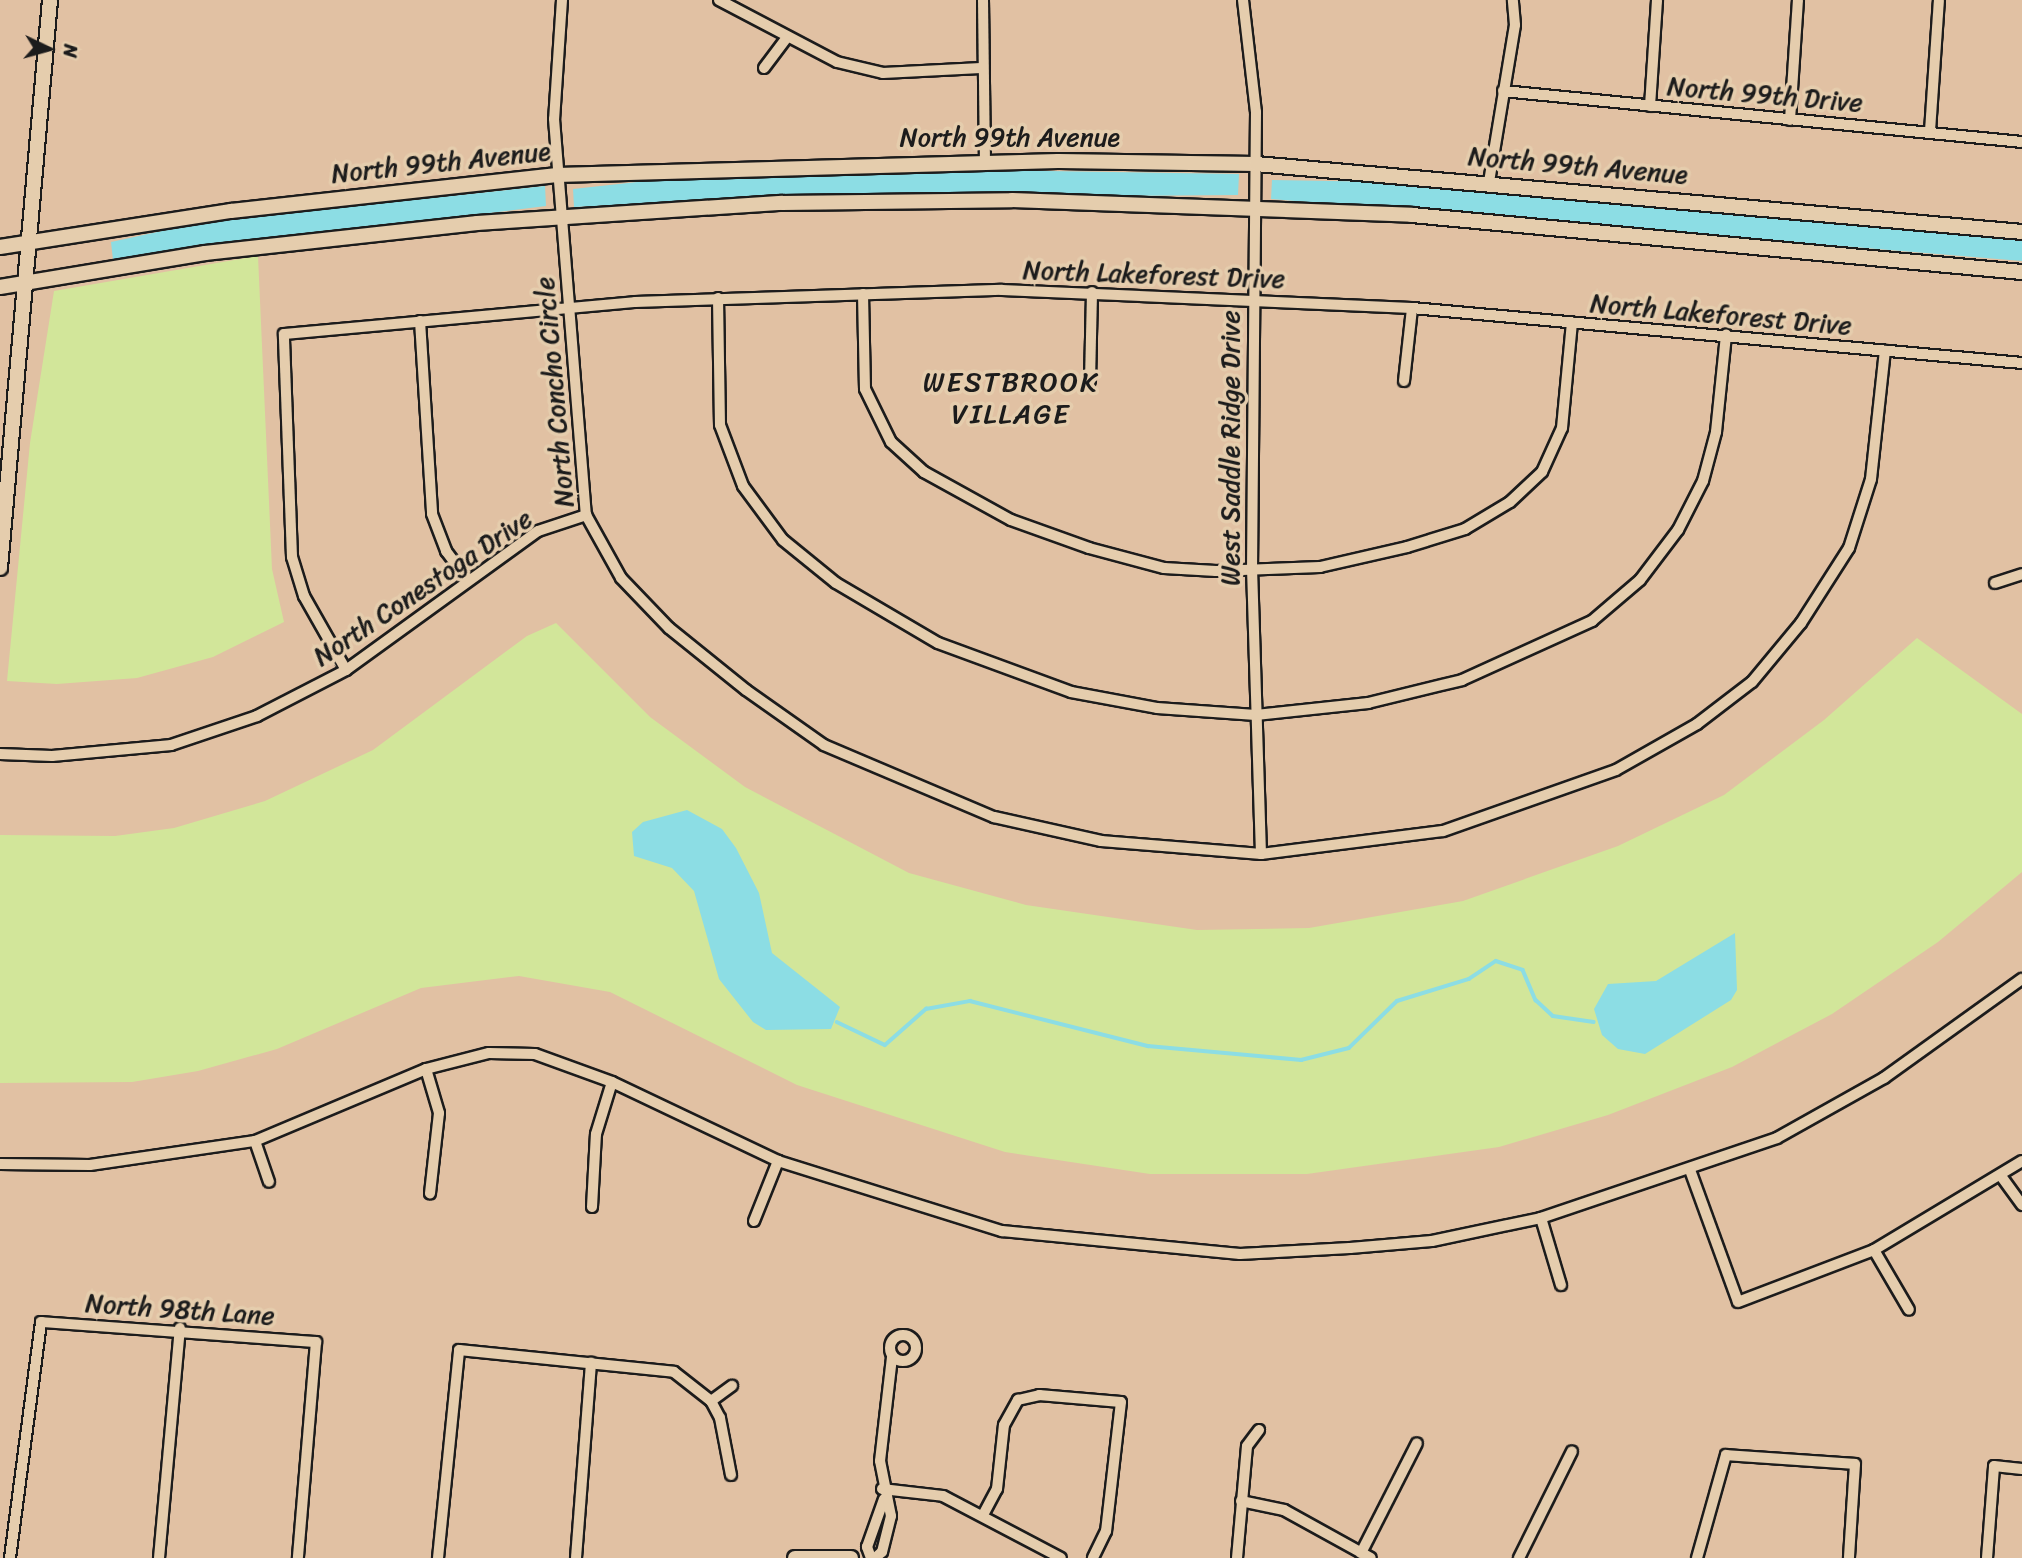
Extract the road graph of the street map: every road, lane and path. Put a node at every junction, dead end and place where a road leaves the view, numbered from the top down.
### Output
1 (50, 0) edge
2 (562, 0) edge
3 (719, 0) edge
4 (984, 0) edge
5 (1243, 0) edge
6 (1513, 0) edge
7 (1657, 0) edge
8 (1798, 0) edge
9 (1939, 0) edge
10 (787, 37) junction
11 (764, 68) dead end
12 (981, 68) junction
13 (1503, 91) junction
14 (1650, 106) junction
15 (1790, 120) junction
16 (1930, 131) junction
17 (2022, 142) edge
18 (985, 161) junction
19 (1256, 164) junction
20 (557, 175) junction
21 (1489, 182) junction
22 (1254, 205) junction
23 (560, 216) junction
24 (2022, 232) edge
25 (33, 241) junction
26 (0, 247) edge
27 (2022, 272) edge
28 (29, 282) junction
29 (0, 287) edge
30 (1092, 292) junction
31 (863, 294) junction
32 (718, 298) junction
33 (1251, 299) junction
34 (566, 306) junction
35 (1412, 308) junction
36 (420, 321) junction
37 (1572, 322) junction
38 (1726, 334) junction
39 (1885, 351) junction
40 (2022, 363) edge
41 (1090, 381) dead end
42 (1404, 381) dead end
43 (586, 515) junction
44 (0, 568) edge
45 (1252, 568) junction
46 (2022, 574) edge
47 (468, 580) junction
48 (1995, 583) dead end
49 (346, 670) junction
50 (1255, 715) junction
51 (0, 754) edge
52 (1261, 854) junction
53 (2022, 979) edge
54 (426, 1069) junction
55 (612, 1082) junction
56 (255, 1141) junction
57 (778, 1161) junction
58 (2022, 1161) edge
59 (0, 1164) edge
60 (1690, 1170) junction
61 (2001, 1176) junction
62 (269, 1182) dead end
63 (430, 1193) dead end
64 (2022, 1205) edge
65 (592, 1207) dead end
66 (1541, 1218) junction
67 (754, 1221) dead end
68 (1874, 1250) junction
69 (1561, 1284) dead end
70 (1909, 1310) dead end
71 (180, 1328) junction
72 (892, 1357) dead end
73 (591, 1363) junction
74 (732, 1386) dead end
75 (711, 1401) junction
76 (1259, 1430) dead end
77 (1417, 1443) dead end
78 (1572, 1451) dead end
79 (2022, 1469) edge
80 (731, 1475) dead end
81 (883, 1494) junction
82 (1241, 1502) junction
83 (983, 1515) junction
84 (1361, 1553) junction
85 (805, 1557) edge
86 (10, 1558) edge
87 (159, 1558) edge
88 (298, 1558) edge
89 (438, 1558) edge
90 (576, 1558) edge
91 (851, 1558) edge
92 (873, 1558) edge
93 (1061, 1558) edge
94 (1093, 1558) edge
95 (1237, 1558) edge
96 (1371, 1558) edge
97 (1519, 1558) edge
98 (1698, 1558) edge
99 (1849, 1558) edge
100 (1987, 1558) edge

1 - 25 main road
2 - 20 street, North Concho Circle
3 - 10 street
4 - 12 street
5 - 19 street, West Saddle Ridge Drive
6 - 13 street
7 - 14 street
8 - 15 street
9 - 16 street
10 - 11 street
10 - 12 street
12 - 18 street
13 - 14 street, North 99th Drive
13 - 21 street
14 - 15 street, North 99th Drive
15 - 16 street, North 99th Drive
16 - 17 street, North 99th Drive
18 - 19 main road, North 99th Avenue
18 - 20 main road, North 99th Avenue
19 - 21 main road, North 99th Avenue
19 - 22 street, West Saddle Ridge Drive
20 - 23 street, North Concho Circle
20 - 25 main road, North 99th Avenue
21 - 24 main road, North 99th Avenue
22 - 23 main road
22 - 27 main road
22 - 33 street, West Saddle Ridge Drive
23 - 28 main road
23 - 34 street, North Concho Circle
25 - 26 main road, North 99th Avenue
25 - 28 main road
28 - 29 main road
28 - 44 main road
30 - 31 street, North Lakeforest Drive
30 - 33 street, North Lakeforest Drive
30 - 41 street
31 - 32 street, North Lakeforest Drive
31 - 45 street
32 - 34 street, North Lakeforest Drive
32 - 50 street
33 - 35 street, North Lakeforest Drive
33 - 45 street, West Saddle Ridge Drive
34 - 36 street, North Lakeforest Drive
34 - 43 street, North Concho Circle
35 - 37 street, North Lakeforest Drive
35 - 42 street
36 - 47 street
36 - 49 street, North Lakeforest Drive
37 - 38 street, North Lakeforest Drive
37 - 45 street
38 - 39 street, North Lakeforest Drive
38 - 50 street
39 - 40 street, North Lakeforest Drive
39 - 52 street, North Concho Circle
43 - 47 street, North Conestoga Drive
43 - 52 street, North Concho Circle
45 - 50 street, West Saddle Ridge Drive
46 - 48 street
47 - 49 street, North Conestoga Drive
49 - 51 street, North Conestoga Drive
50 - 52 street, West Saddle Ridge Drive
53 - 60 street
54 - 55 street
54 - 56 street
54 - 63 street
55 - 57 street
55 - 65 street
56 - 59 street
56 - 62 street
57 - 66 street
57 - 67 street
58 - 61 street
60 - 66 street
60 - 68 street
61 - 64 street
61 - 68 street
66 - 69 street
68 - 70 street
71 - 86 street, North 98th Lane
71 - 87 street
71 - 88 street, North 98th Lane
72 - 81 street
73 - 75 street
73 - 89 street
73 - 90 street
74 - 75 street
75 - 80 street
76 - 82 street
77 - 84 street
78 - 97 street
79 - 100 street
81 - 83 street
81 - 92 street
81 - 92 street
82 - 84 street
82 - 95 street
83 - 93 street
83 - 94 street
84 - 96 street
85 - 91 main road
98 - 99 street

